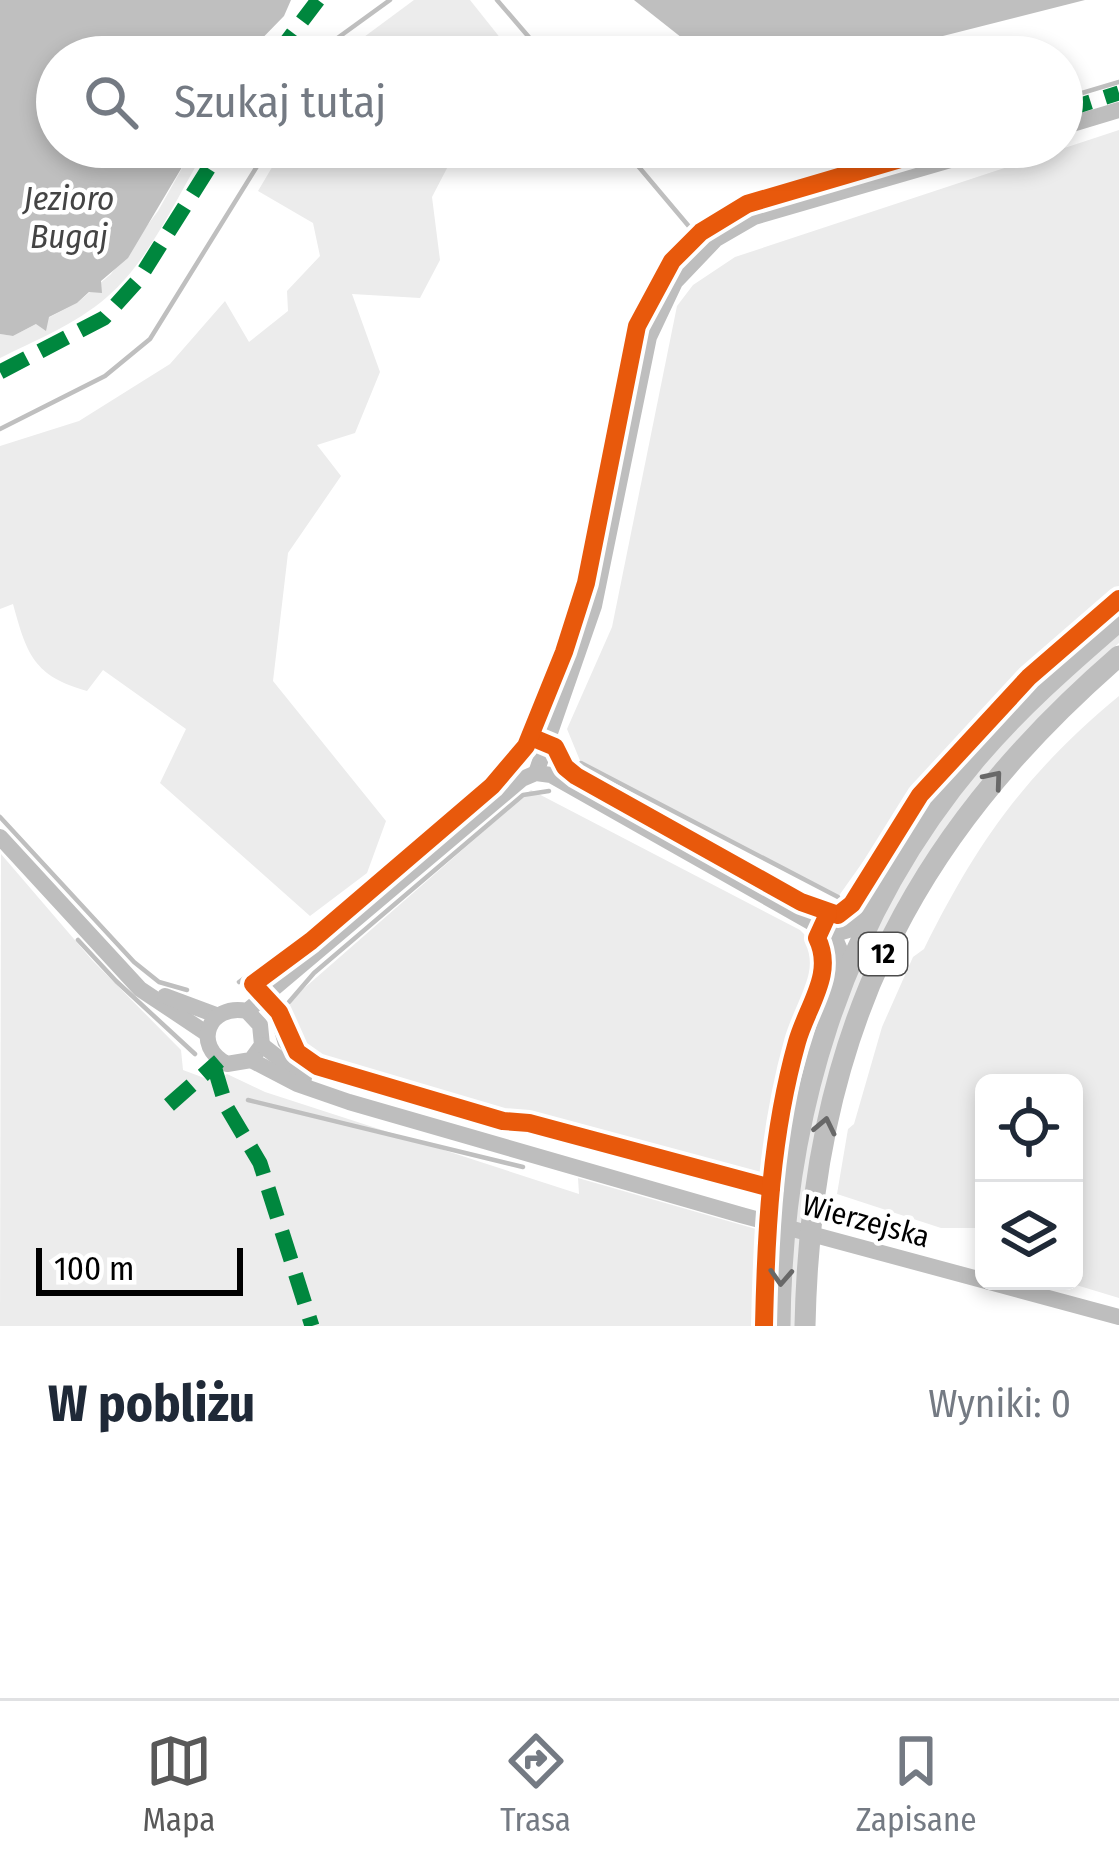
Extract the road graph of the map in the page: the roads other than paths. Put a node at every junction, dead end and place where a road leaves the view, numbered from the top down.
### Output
1 (1119, 110) edge
2 (1083, 121) edge
3 (923, 168) edge
4 (1119, 621) edge
5 (1119, 656) edge
6 (536, 773) junction
7 (0, 837) edge
8 (890, 885) junction
9 (830, 933) junction
10 (128, 975) junction
11 (836, 997) junction
12 (216, 1015) junction
13 (253, 1018) junction
14 (206, 1034) junction
15 (256, 1053) junction
16 (1119, 1317) edge
17 (779, 1326) edge
18 (806, 1326) edge

1 - 2 street
3 - 6 street
4 - 8 main road, 12
18 -> 5 main road, 12
6 - 9 street
6 - 13 street
7 - 10 street
8 - 9 main road
8 - 11 main road, 12
9 - 11 main road
10 - 12 street
10 - 14 street
11 -> 17 main road, 12
12 - 13 street
12 - 14 street
13 - 15 street
14 - 15 street
15 - 16 street, Wierzejska

